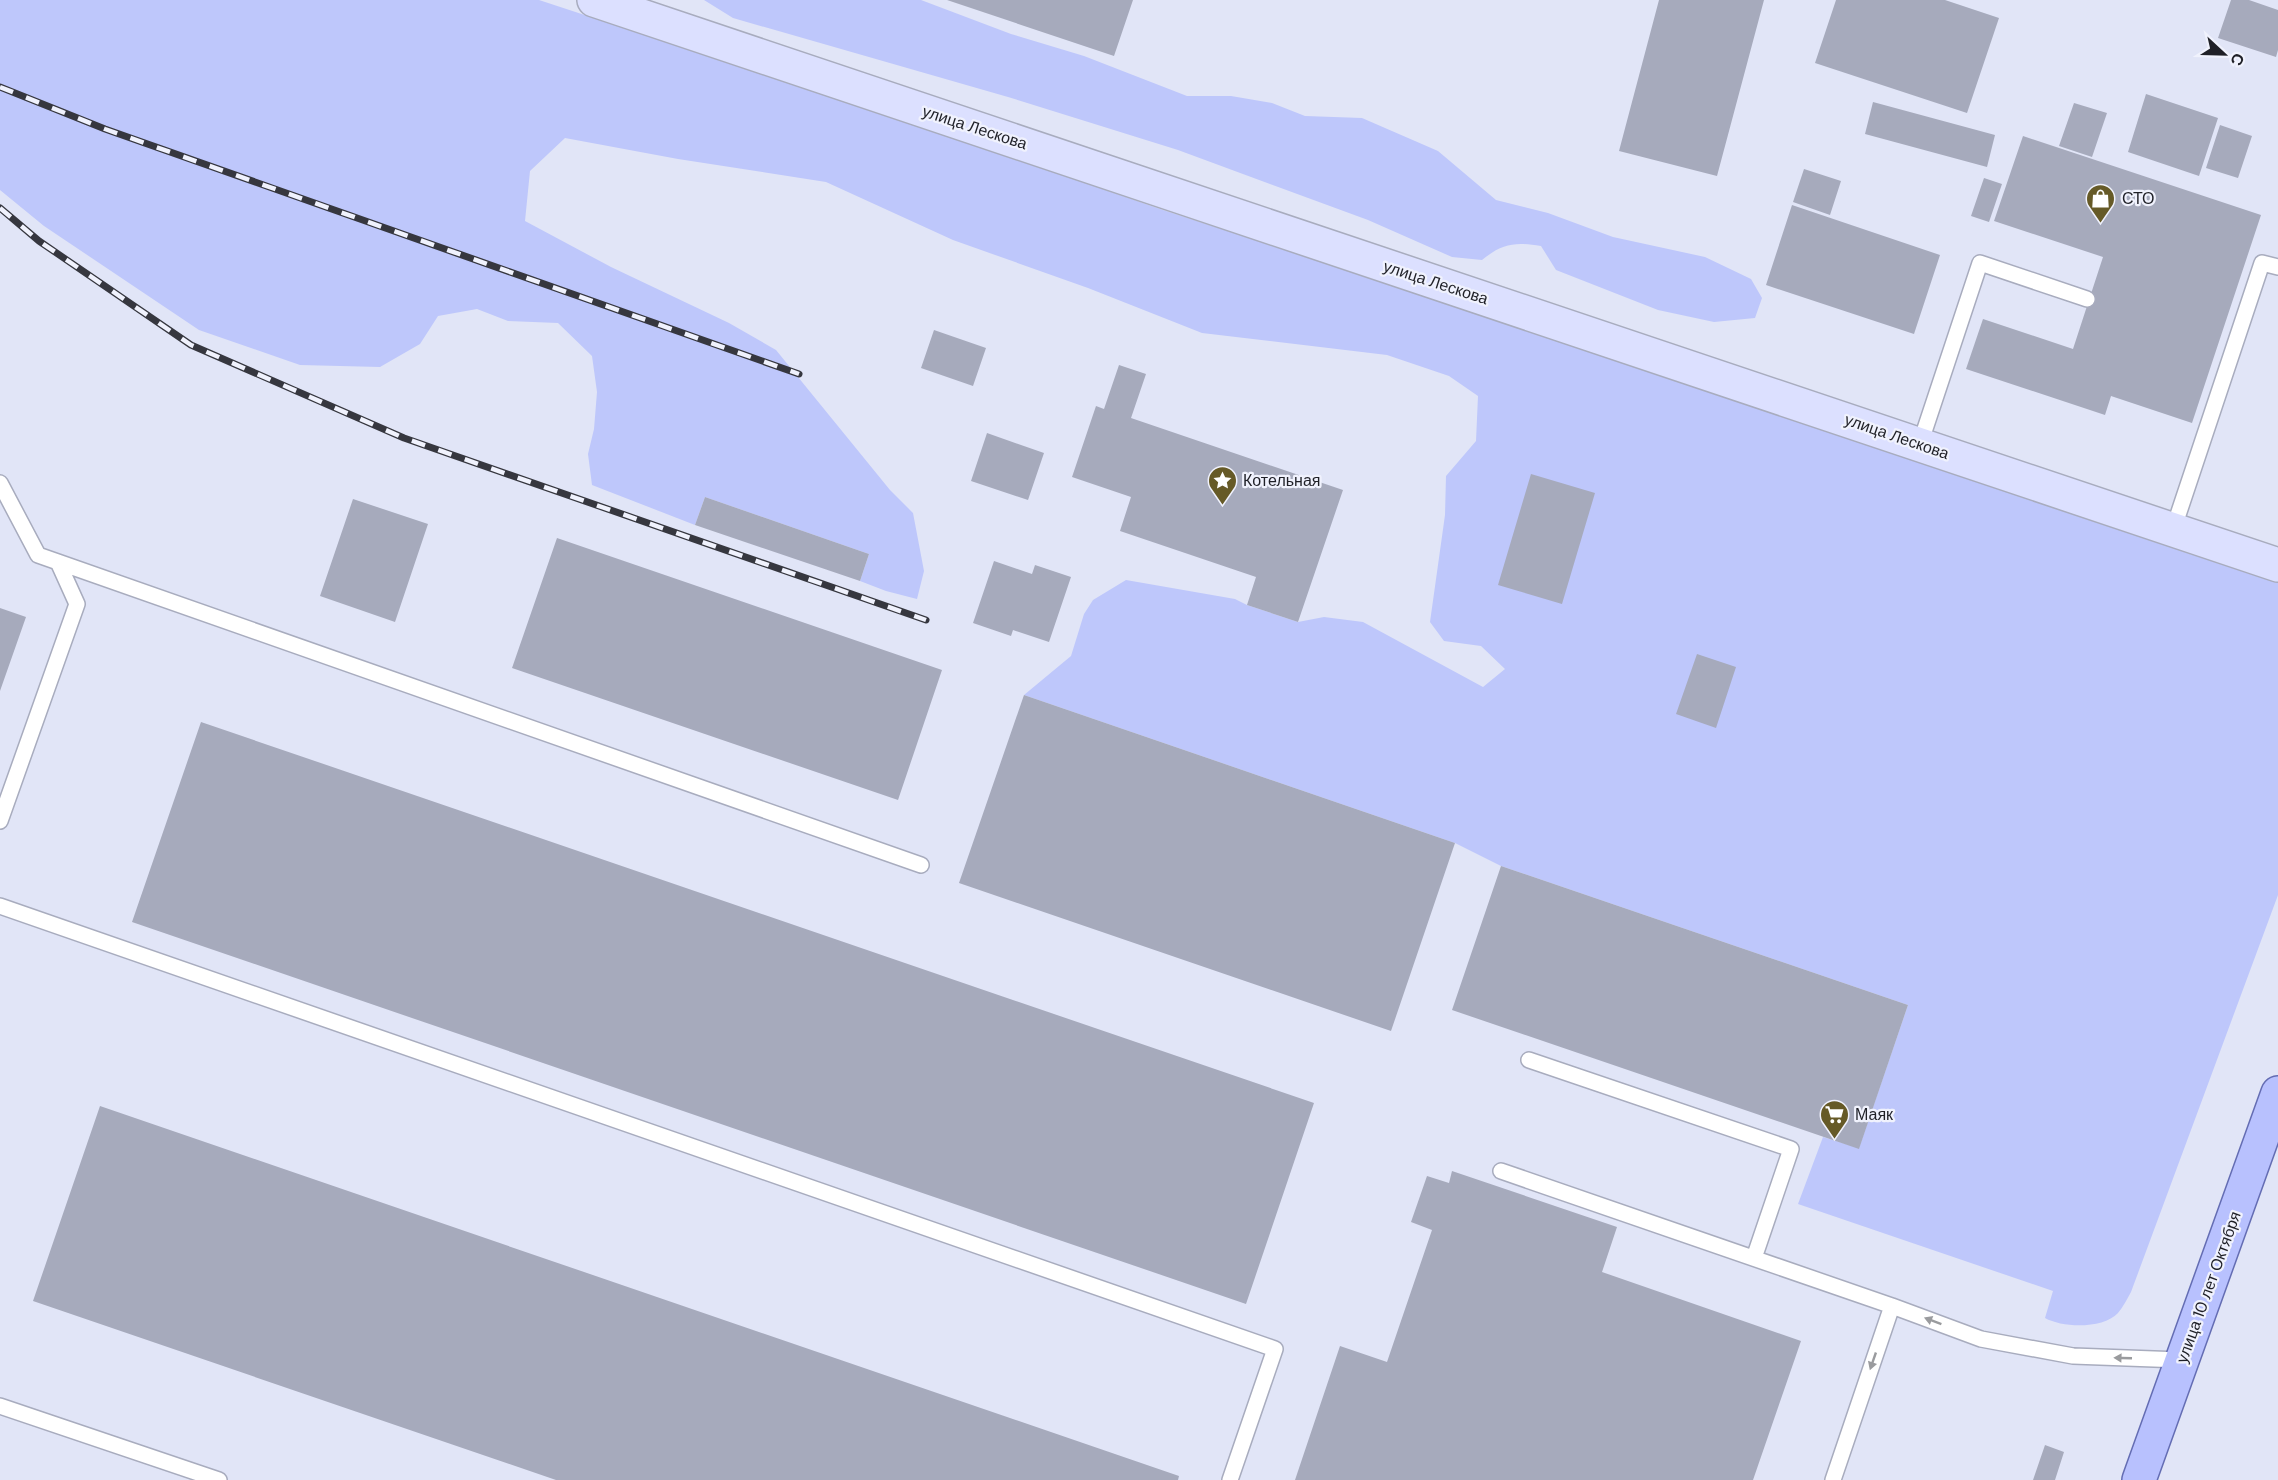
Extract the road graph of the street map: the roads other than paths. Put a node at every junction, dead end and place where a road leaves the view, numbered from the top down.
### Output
1 (594, 0) edge
2 (2278, 267) edge
3 (2087, 299) dead end
4 (1920, 444) junction
5 (0, 483) edge
6 (2173, 530) junction
7 (58, 562) junction
8 (2278, 565) edge
9 (0, 821) edge
10 (921, 865) dead end
11 (0, 906) edge
12 (1529, 1060) dead end
13 (2278, 1093) edge
14 (1501, 1172) dead end
15 (1754, 1258) junction
16 (1892, 1306) junction
17 (2181, 1360) junction
18 (0, 1406) edge
19 (219, 1480) edge
20 (1230, 1480) edge
21 (1833, 1480) edge
22 (2139, 1480) edge

1 - 4 main road, улица Лескова
2 - 6 lane
3 - 4 lane
4 - 6 main road, улица Лескова
5 - 7 lane
6 - 8 main road, улица Лескова
7 - 9 lane
7 - 10 lane
11 - 20 lane
12 - 15 lane
13 - 17 main road, улица 10 лет Октября
14 - 15 lane
15 - 16 lane
17 -> 16 lane
16 -> 21 lane
17 - 22 main road, улица 10 лет Октября
18 - 19 lane

